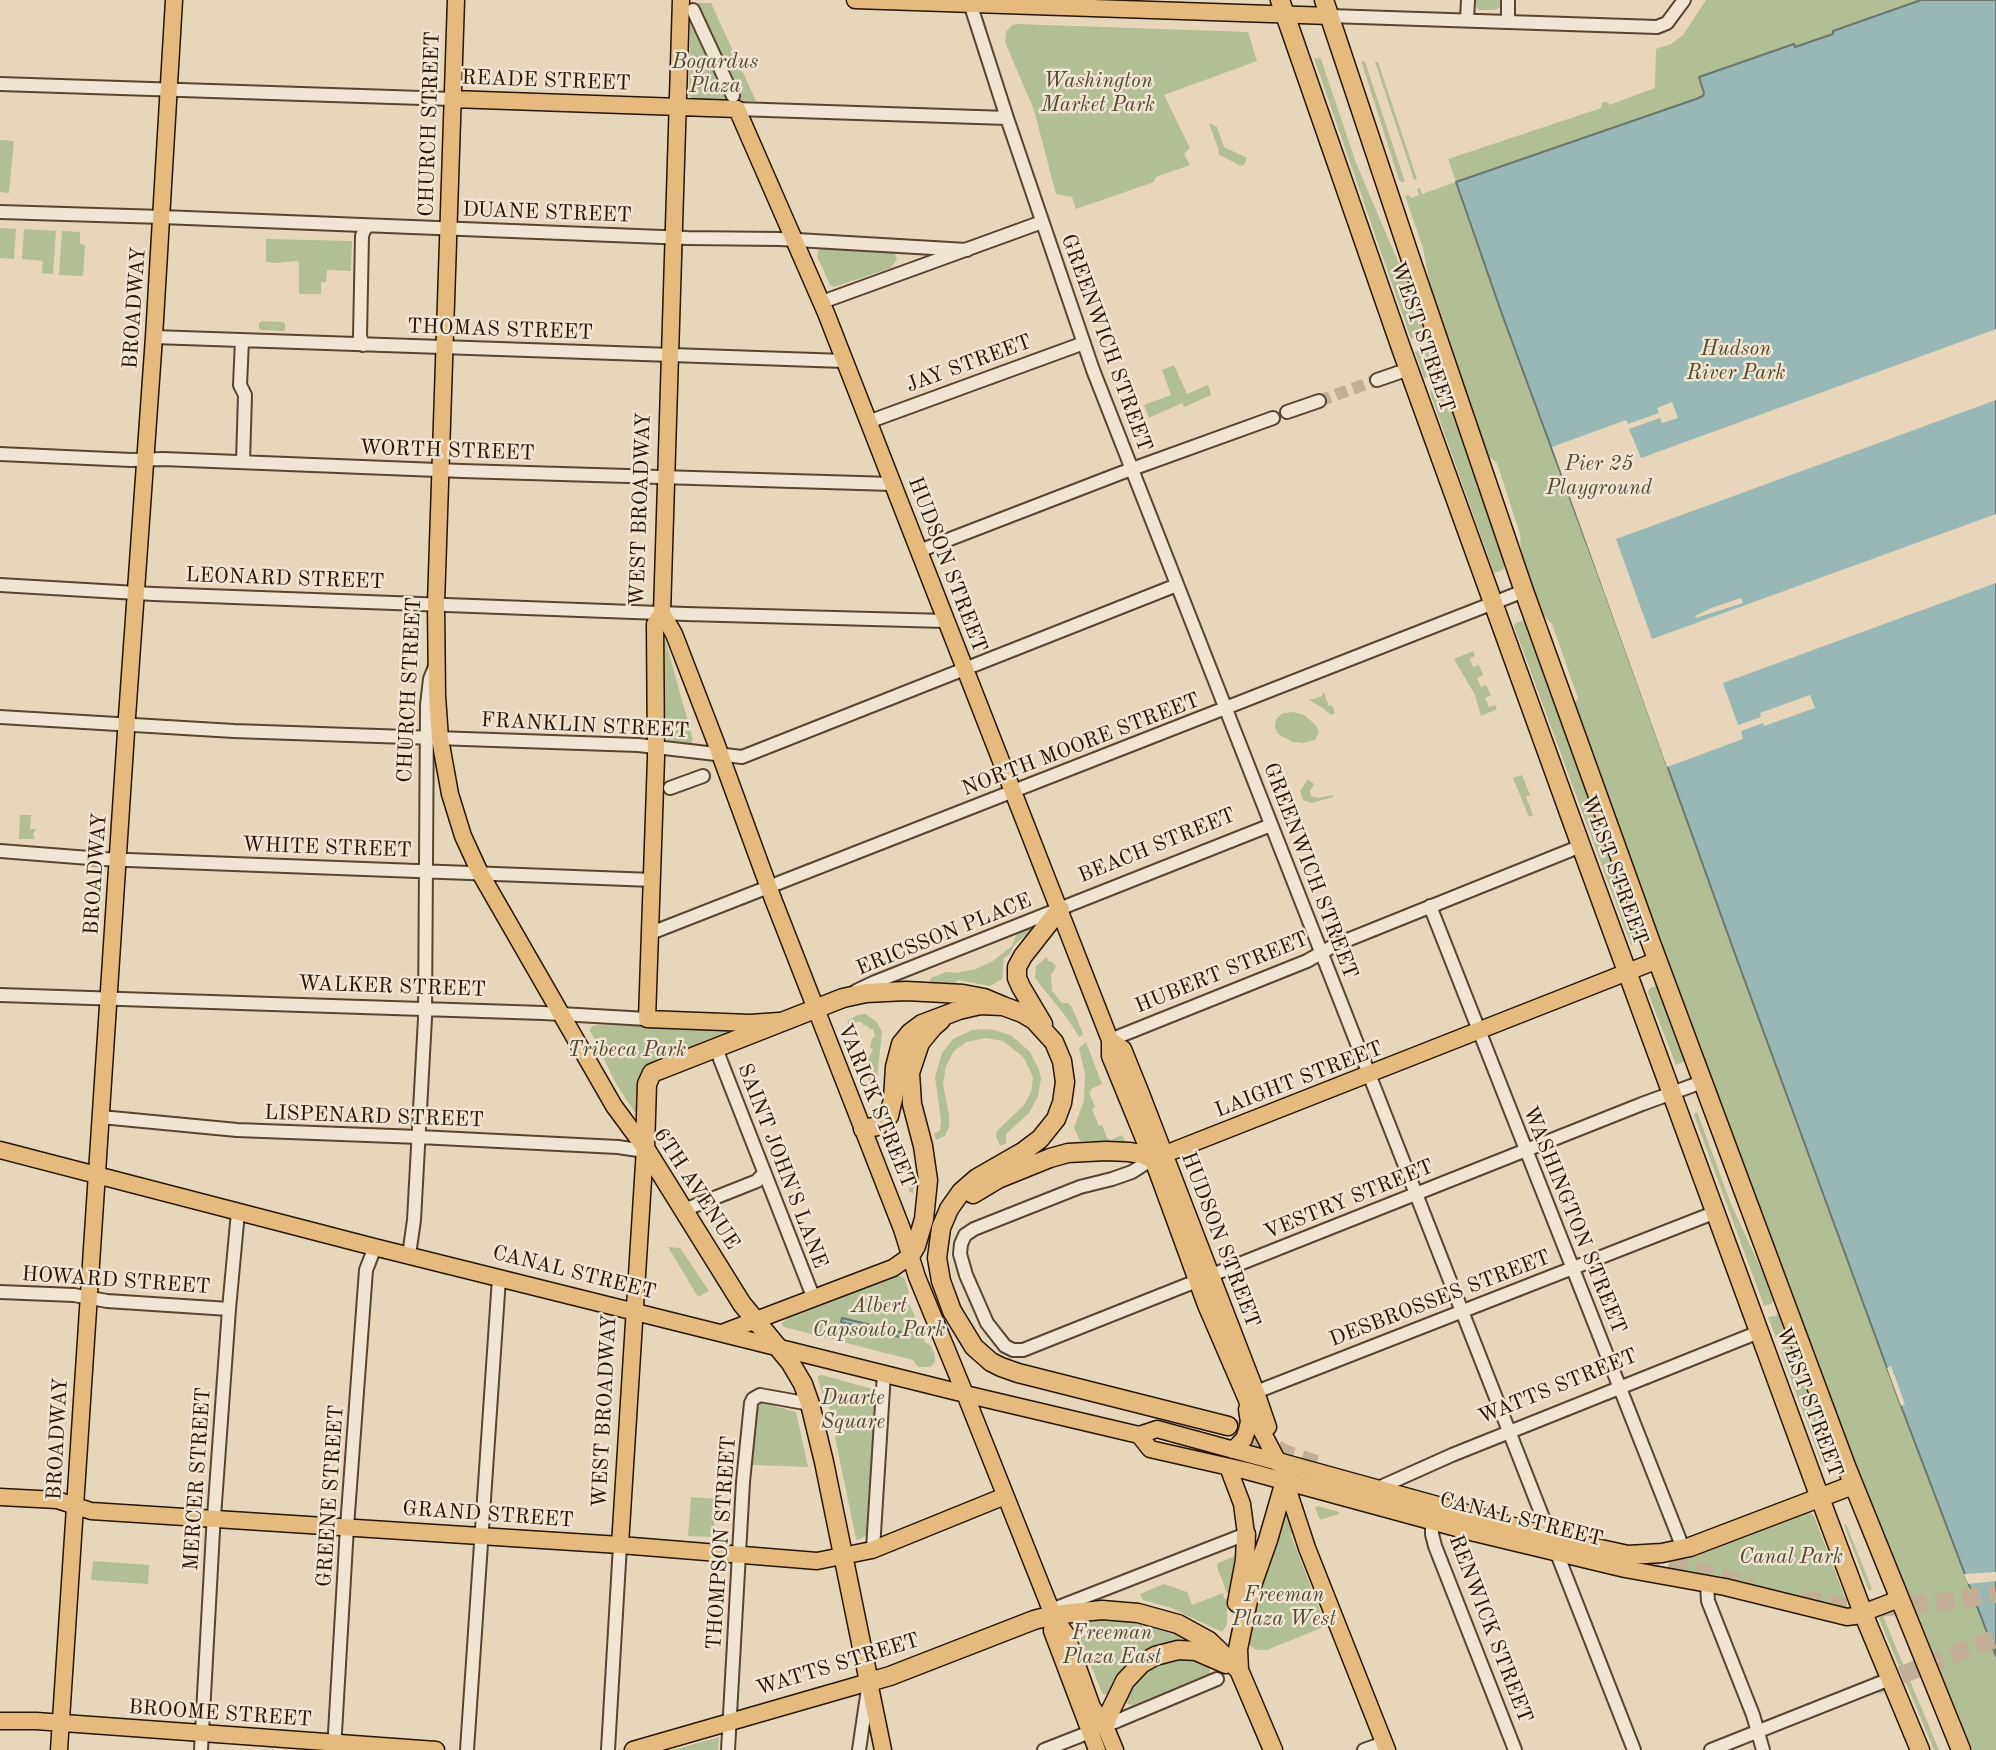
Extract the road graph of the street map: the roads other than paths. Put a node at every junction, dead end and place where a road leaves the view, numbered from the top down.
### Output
1 (174, 0) edge
2 (456, 0) edge
3 (855, 0) edge
4 (1468, 0) edge
5 (1508, 0) edge
6 (1684, 0) edge
7 (970, 2) edge
8 (687, 5) edge
9 (1283, 7) edge
10 (1327, 8) edge
11 (1467, 20) junction
12 (1507, 22) junction
13 (0, 84) edge
14 (170, 89) junction
15 (452, 99) junction
16 (735, 102) junction
17 (677, 107) junction
18 (1007, 118) junction
19 (0, 212) edge
20 (162, 217) junction
21 (1042, 222) junction
22 (368, 226) junction
23 (447, 228) junction
24 (673, 238) junction
25 (796, 240) junction
26 (967, 250) junction
27 (822, 302) junction
28 (154, 337) junction
29 (242, 341) junction
30 (1084, 343) junction
31 (363, 345) junction
32 (444, 347) junction
33 (670, 355) junction
34 (845, 361) junction
35 (1409, 369) junction
36 (1377, 380) tunnel mouth
37 (1319, 401) tunnel mouth
38 (1287, 412) dead end
39 (1273, 418) dead end
40 (868, 422) junction
41 (0, 454) edge
42 (146, 460) junction
43 (243, 462) junction
44 (1132, 469) junction
45 (440, 470) junction
46 (665, 478) junction
47 (892, 484) junction
48 (919, 551) junction
49 (0, 585) edge
50 (1177, 585) junction
51 (1524, 592) junction
52 (136, 593) junction
53 (436, 604) junction
54 (1493, 604) junction
55 (662, 612) junction
56 (946, 621) junction
57 (436, 665) joint
58 (965, 670) junction
59 (1226, 709) junction
60 (0, 717) edge
61 (126, 726) junction
62 (433, 738) junction
63 (657, 747) junction
64 (720, 755) junction
65 (703, 776) dead end
66 (670, 788) dead end
67 (1013, 792) junction
68 (1272, 825) junction
69 (1581, 846) junction
70 (0, 851) edge
71 (118, 860) junction
72 (426, 871) junction
73 (480, 873) junction
74 (653, 880) junction
75 (768, 887) junction
76 (1430, 906) junction
77 (1060, 909) junction
78 (650, 933) junction
79 (1321, 953) junction
80 (1658, 960) junction
81 (1628, 971) junction
82 (0, 995) edge
83 (843, 998) junction
84 (109, 999) junction
85 (1003, 1006) junction
86 (425, 1009) junction
87 (815, 1009) junction
88 (959, 1010) junction
89 (562, 1014) junction
90 (647, 1018) junction
91 (783, 1021) junction
92 (1478, 1031) junction
93 (1110, 1040) junction
94 (1054, 1042) junction
95 (721, 1046) junction
96 (1369, 1075) junction
97 (1702, 1082) junction
98 (1672, 1093) junction
99 (101, 1117) junction
100 (863, 1129) junction
101 (419, 1137) junction
102 (645, 1148) junction
103 (0, 1150) edge
104 (1526, 1150) junction
105 (1158, 1157) junction
106 (764, 1173) junction
107 (97, 1174) junction
108 (1416, 1194) junction
109 (684, 1210) junction
110 (238, 1212) junction
111 (1716, 1212) junction
112 (944, 1219) junction
113 (375, 1247) junction
114 (409, 1255) junction
115 (910, 1256) junction
116 (1573, 1268) junction
117 (499, 1278) junction
118 (1204, 1278) junction
119 (0, 1292) edge
120 (89, 1297) junction
121 (814, 1299) junction
122 (229, 1309) junction
123 (634, 1312) junction
124 (1462, 1312) junction
125 (755, 1321) junction
126 (1759, 1332) junction
127 (722, 1333) junction
128 (777, 1346) junction
129 (1009, 1349) joint
130 (884, 1373) junction
131 (1619, 1387) junction
132 (965, 1394) junction
133 (1250, 1394) junction
134 (810, 1404) junction
135 (1228, 1426) tunnel mouth
136 (1509, 1432) junction
137 (1139, 1435) junction
138 (1233, 1451) junction
139 (1278, 1462) junction
140 (1228, 1467) junction
141 (1285, 1481) junction
142 (1853, 1485) junction
143 (1376, 1489) junction
144 (1005, 1496) junction
145 (0, 1497) edge
146 (1820, 1498) junction
147 (75, 1506) junction
148 (215, 1519) junction
149 (1433, 1522) junction
150 (347, 1527) junction
151 (1246, 1534) junction
152 (481, 1536) junction
153 (620, 1545) junction
154 (1553, 1545) junction
155 (1683, 1548) junction
156 (873, 1549) junction
157 (739, 1556) junction
158 (844, 1557) junction
159 (1707, 1584) junction
160 (1899, 1599) junction
161 (1052, 1612) junction
162 (1863, 1613) junction
163 (1238, 1649) junction
164 (1239, 1670) junction
165 (1217, 1679) dead end
166 (1891, 1679) junction
167 (869, 1682) junction
168 (0, 1721) edge
169 (730, 1721) junction
170 (61, 1724) junction
171 (1098, 1729) junction
172 (1758, 1732) junction
173 (202, 1742) edge
174 (334, 1746) edge
175 (1385, 1746) edge
176 (59, 1750) edge
177 (436, 1750) edge
178 (467, 1750) edge
179 (608, 1750) edge
180 (634, 1750) edge
181 (729, 1750) edge
182 (859, 1750) edge
183 (883, 1750) edge
184 (1044, 1750) edge
185 (1097, 1750) edge
186 (1115, 1750) edge
187 (1273, 1750) edge
188 (1364, 1750) edge
189 (1516, 1750) edge
190 (1634, 1750) edge
191 (1711, 1750) edge
192 (1763, 1750) edge
193 (1920, 1750) edge
194 (1961, 1750) edge

1 - 14 main road, BROADWAY
2 - 15 main road, CHURCH STREET
3 - 7 main road
4 - 11 street
5 - 12 street
6 - 12 street
7 - 9 main road
7 - 18 street, GREENWICH STREET
8 - 16 street, HUDSON STREET
8 - 17 main road, WEST BROADWAY
9 - 10 main road
9 - 35 highway, WEST STREET
10 - 11 street
10 - 51 highway, WEST STREET
11 - 12 street
13 - 14 street, READE STREET
14 - 15 street, READE STREET
14 - 20 main road, BROADWAY
15 - 17 main road, READE STREET
15 - 23 main road, CHURCH STREET
16 - 17 main road, READE STREET
16 - 18 street, READE STREET
16 - 25 main road, HUDSON STREET
17 - 24 main road, WEST BROADWAY
18 - 21 street, GREENWICH STREET
19 - 20 street, DUANE STREET
20 - 22 street, DUANE STREET
20 - 28 main road, BROADWAY
21 - 26 street, DUANE STREET
21 - 30 street, GREENWICH STREET
22 - 23 street, DUANE STREET
22 - 31 street
23 - 24 street, DUANE STREET
23 - 32 main road, CHURCH STREET
24 - 25 street, DUANE STREET
24 - 33 main road, WEST BROADWAY
25 - 26 street, DUANE STREET
25 - 27 main road, HUDSON STREET
26 - 27 street, DUANE STREET
27 - 34 main road, HUDSON STREET
28 - 29 street, THOMAS STREET
28 - 42 main road, BROADWAY
29 - 31 street, THOMAS STREET
29 - 43 street
30 - 40 street, JAY STREET
30 - 44 street, GREENWICH STREET
31 - 32 street, THOMAS STREET
32 - 33 street, THOMAS STREET
32 - 45 main road, CHURCH STREET
33 - 34 street, THOMAS STREET
33 - 46 main road, WEST BROADWAY
34 - 40 main road, HUDSON STREET
35 - 36 street
35 - 54 highway, WEST STREET
37 - 38 street
39 - 44 street
40 - 47 main road, HUDSON STREET
41 - 42 street, WORTH STREET
42 - 43 street, WORTH STREET
42 - 52 main road, BROADWAY
43 - 45 street, WORTH STREET
44 - 48 street
44 - 50 street, GREENWICH STREET
45 - 46 street, WORTH STREET
45 - 53 main road, CHURCH STREET
46 - 47 street, WORTH STREET
46 - 55 main road, WEST BROADWAY
47 - 48 main road, HUDSON STREET
48 - 56 main road, HUDSON STREET
49 - 52 street, LEONARD STREET
50 - 58 street, FRANKLIN STREET
50 - 59 street, GREENWICH STREET
51 - 54 street, NORTH MOORE STREET
51 - 80 highway, WEST STREET
52 - 53 street, LEONARD STREET
52 - 61 main road, BROADWAY
53 - 55 street, LEONARD STREET
53 - 57 main road, CHURCH STREET
54 - 59 street, NORTH MOORE STREET
54 - 69 highway, WEST STREET
55 - 56 street, LEONARD STREET
55 - 63 main road, WEST BROADWAY
55 - 64 main road, VARICK STREET
56 - 58 main road, HUDSON STREET
57 - 62 main road, 6TH AVENUE
58 - 64 street, FRANKLIN STREET
58 - 67 main road, HUDSON STREET
59 - 67 street, NORTH MOORE STREET
59 - 68 street, GREENWICH STREET
60 - 61 street, FRANKLIN STREET
61 - 62 street, FRANKLIN STREET
61 - 71 main road, BROADWAY
62 - 63 street, FRANKLIN STREET
62 - 72 street, CHURCH STREET
62 - 73 main road, 6TH AVENUE
63 - 64 street, FRANKLIN STREET
63 - 74 main road, WEST BROADWAY
64 - 75 main road, VARICK STREET
65 - 66 street
67 - 75 street, NORTH MOORE STREET
67 - 77 main road, HUDSON STREET
68 - 77 street, BEACH STREET
68 - 79 street, GREENWICH STREET
69 - 76 street, HUBERT STREET
69 - 81 highway, WEST STREET
70 - 71 street, WHITE STREET
71 - 72 street, WHITE STREET
71 - 84 main road, BROADWAY
72 - 73 street, WHITE STREET
72 - 86 street, CHURCH STREET
73 - 74 street, WHITE STREET
73 - 89 main road, 6TH AVENUE
74 - 78 main road, WEST BROADWAY
75 - 78 street, NORTH MOORE STREET
75 - 87 main road, VARICK STREET
76 - 79 street, HUBERT STREET
76 - 92 street, WASHINGTON STREET
77 - 83 street, ERICSSON PLACE
77 - 93 main road, HUDSON STREET
77 - 94 highway
78 - 90 main road, WEST BROADWAY
79 - 93 street, HUBERT STREET
79 - 96 street, GREENWICH STREET
80 - 81 main road, LAIGHT STREET
80 - 97 highway, WEST STREET
81 - 92 main road, LAIGHT STREET
81 - 98 highway, WEST STREET
82 - 84 street, WALKER STREET
83 - 85 highway
83 - 87 highway
84 - 86 street, WALKER STREET
84 - 99 main road, BROADWAY
85 - 88 highway
85 - 94 highway
86 - 89 street, WALKER STREET
86 - 101 street, CHURCH STREET
87 - 91 highway
87 - 100 main road, VARICK STREET
88 - 100 highway
88 - 115 highway
89 - 90 street, WALKER STREET
89 - 102 main road, 6TH AVENUE
90 - 91 main road, WALKER STREET
91 - 95 highway
92 - 96 main road, LAIGHT STREET
92 - 104 street, WASHINGTON STREET
93 - 105 main road, HUDSON STREET
94 - 112 highway
95 - 102 highway, WEST BROADWAY
95 - 106 street, SAINT JOHN'S LANE
96 - 105 main road, LAIGHT STREET
96 - 108 street, GREENWICH STREET
97 - 98 street, VESTRY STREET
97 - 142 highway, WEST STREET
98 - 104 street, VESTRY STREET
98 - 111 highway, WEST STREET
99 - 101 street, LISPENARD STREET
99 - 107 main road, BROADWAY
100 - 115 main road, VARICK STREET
101 - 102 street, LISPENARD STREET
101 - 114 street, CHURCH STREET
102 - 109 highway, 6TH AVENUE
102 - 123 main road, WEST BROADWAY
103 - 107 main road, CANAL STREET
104 - 108 street, VESTRY STREET
104 - 116 street, WASHINGTON STREET
105 - 112 highway
105 - 118 main road, HUDSON STREET
105 - 129 street, LAIGHT STREET
106 - 109 street
106 - 121 street, SAINT JOHN'S LANE
107 - 110 main road, CANAL STREET
107 - 120 main road, BROADWAY
108 - 118 street, VESTRY STREET
108 - 124 street, GREENWICH STREET
109 - 125 highway, 6TH AVENUE
110 - 113 main road, CANAL STREET
110 - 122 street, MERCER STREET
111 - 116 street, DESBROSSES STREET
111 - 126 highway, WEST STREET
112 - 135 highway
113 - 114 main road, CANAL STREET
113 - 150 street, GREENE STREET
114 - 117 main road, CANAL STREET
115 - 121 main road
115 - 132 main road, VARICK STREET
116 - 124 street, DESBROSSES STREET
116 - 131 street, WASHINGTON STREET
117 - 123 main road, CANAL STREET
117 - 152 street
118 - 129 street, VESTRY STREET
118 - 133 main road, HUDSON STREET
119 - 120 street, HOWARD STREET
120 - 122 street, HOWARD STREET
120 - 147 main road, BROADWAY
121 - 125 main road
122 - 148 street, MERCER STREET
123 - 127 main road, CANAL STREET
123 - 153 main road, WEST BROADWAY
124 - 133 street, DESBROSSES STREET
124 - 136 street, GREENWICH STREET
125 - 127 main road
125 - 128 highway, 6TH AVENUE
126 - 131 street, WATTS STREET
126 - 146 highway, WEST STREET
127 - 128 main road, CANAL STREET
128 - 130 main road, CANAL STREET
128 - 134 highway, 6TH AVENUE
130 - 132 main road, CANAL STREET
130 - 156 street
131 - 136 street, WATTS STREET
131 - 155 street, WASHINGTON STREET
132 - 137 main road, CANAL STREET
132 - 144 main road, VARICK STREET
133 - 138 main road
133 - 139 main road, HUDSON STREET
134 - 157 street, THOMPSON STREET
134 - 158 highway, 6TH AVENUE
136 - 143 street, WATTS STREET
136 - 154 street, GREENWICH STREET
137 - 138 main road, CANAL STREET
137 - 140 main road, CANAL STREET
138 - 139 main road, CANAL STREET
139 - 141 main road, HUDSON STREET
139 - 143 highway, CANAL STREET
140 - 141 main road, CANAL STREET
140 - 151 main road
141 - 149 main road, CANAL STREET
141 - 163 highway
141 - 175 main road, HUDSON STREET
142 - 146 highway, CANAL STREET
142 - 160 highway, WEST STREET
143 - 154 highway, CANAL STREET
144 - 156 main road, GRAND STREET
144 - 161 main road, VARICK STREET
145 - 147 main road, GRAND STREET
146 - 155 highway, CANAL STREET
146 - 162 highway, WEST STREET
147 - 148 main road, GRAND STREET
147 - 170 main road, BROADWAY
148 - 150 main road, GRAND STREET
148 - 173 street, MERCER STREET
149 - 154 main road, CANAL STREET
149 - 189 street, RENWICK STREET
150 - 152 main road, GRAND STREET
150 - 174 street, GREENE STREET
151 - 161 street, WATTS STREET
151 - 163 highway
152 - 153 main road, GRAND STREET
152 - 178 street
153 - 157 main road, GRAND STREET
153 - 179 street, WEST BROADWAY
154 - 155 highway, CANAL STREET
154 - 159 main road, CANAL STREET
154 - 190 street, GREENWICH STREET
156 - 158 main road, GRAND STREET
157 - 158 main road, GRAND STREET
157 - 169 street, THOMPSON STREET
158 - 167 highway, 6TH AVENUE
159 - 162 main road, CANAL STREET
159 - 172 street
160 - 162 main road, CANAL STREET
160 - 194 highway, WEST STREET
161 - 164 highway
161 - 167 highway, WATTS STREET
161 - 171 main road, VARICK STREET
162 - 166 highway, WEST STREET
163 - 164 highway
164 - 171 highway
164 - 187 highway
165 - 171 street
166 - 172 street
166 - 193 highway, WEST STREET
167 - 169 main road, WATTS STREET
167 - 182 street
167 - 183 main road, 6TH AVENUE
168 - 170 main road, BROOME STREET
169 - 180 main road, WATTS STREET
169 - 181 street, THOMPSON STREET
170 - 173 main road, BROOME STREET
170 - 176 main road, BROADWAY
171 - 184 street
171 - 185 main road, VARICK STREET
171 - 186 main road, VARICK STREET
172 - 191 street
172 - 192 street
173 - 174 main road, BROOME STREET
174 - 177 main road, BROOME STREET
175 - 188 street

